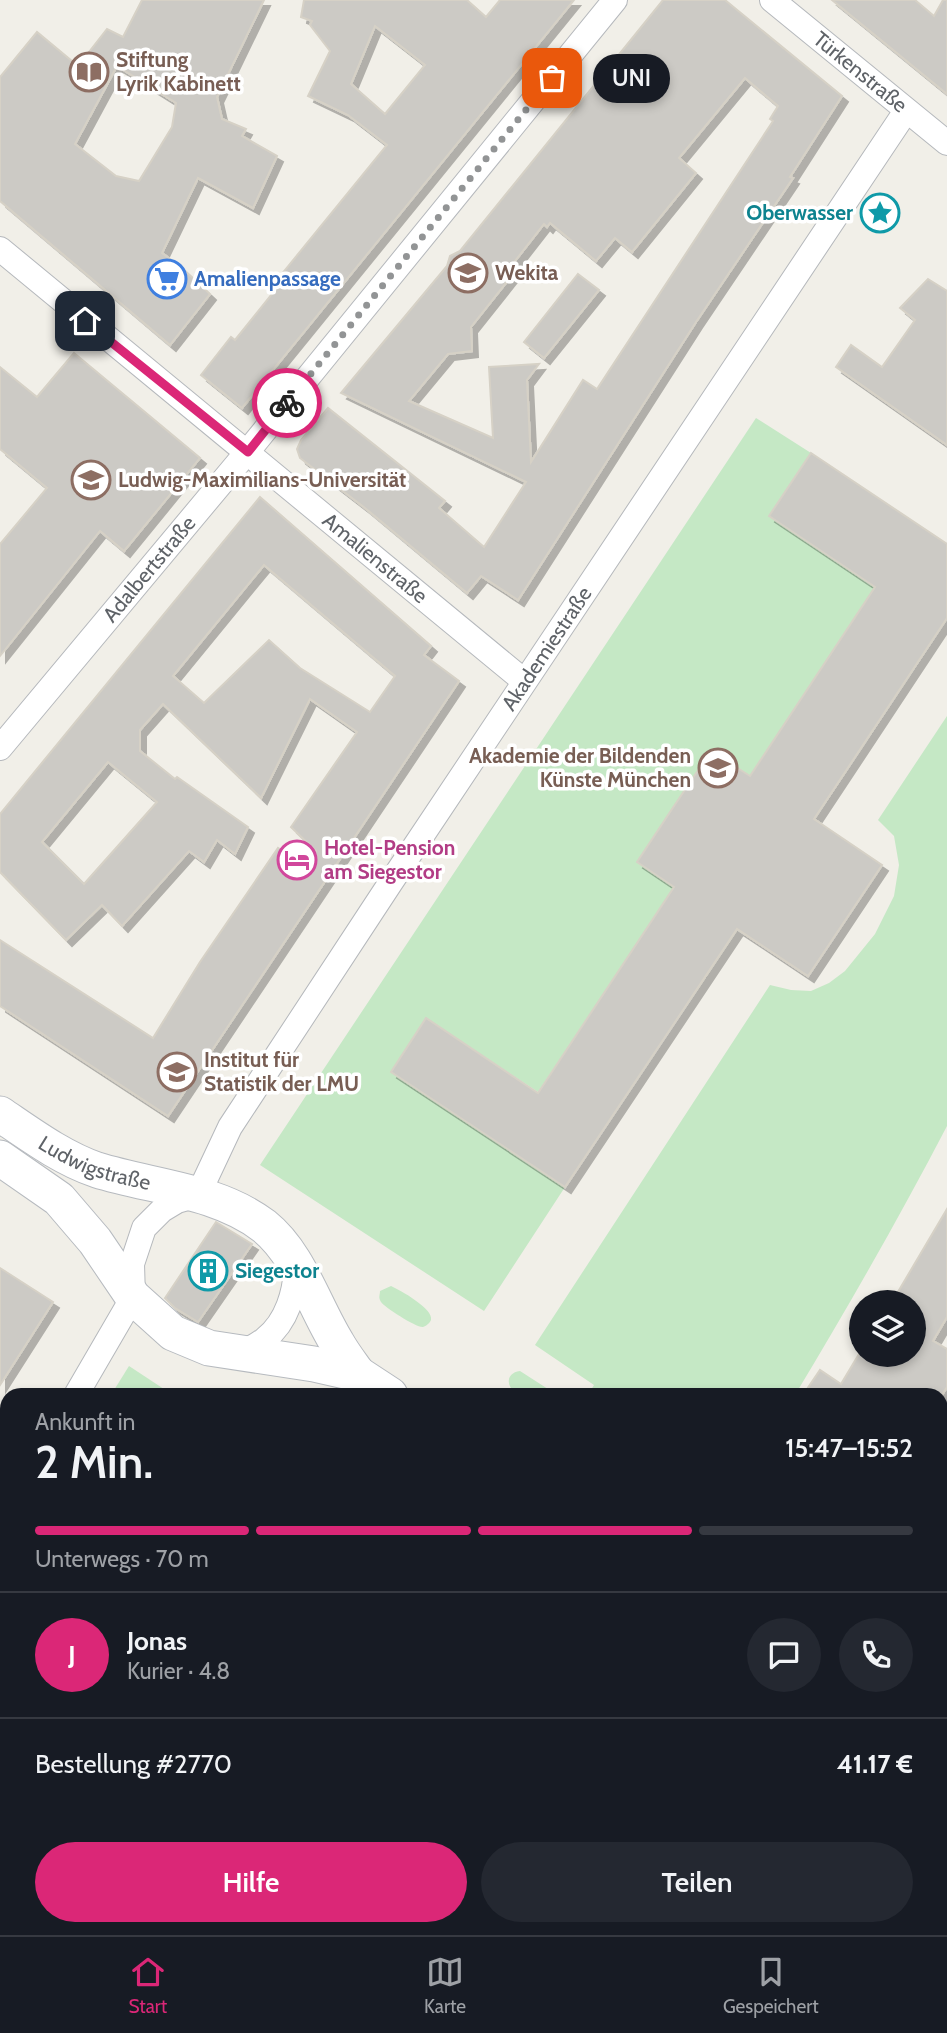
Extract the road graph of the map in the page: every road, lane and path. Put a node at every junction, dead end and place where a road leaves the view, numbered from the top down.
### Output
1 (615, 0) edge
2 (772, 0) edge
3 (906, 111) junction
4 (947, 144) edge
5 (0, 249) edge
6 (248, 452) junction
7 (524, 681) junction
8 (0, 748) edge
9 (0, 1114) edge
10 (0, 1158) edge
11 (198, 1195) junction
12 (296, 1264) junction
13 (133, 1297) junction
14 (242, 1353) junction
15 (358, 1374) junction
16 (80, 1388) edge
17 (379, 1388) edge

1 - 6 street, Adalbertstraße
2 - 3 street, Türkenstraße
3 - 4 street, Türkenstraße
3 - 7 street, Akademiestraße
5 - 6 street, Amalienstraße
6 - 7 street, Amalienstraße
6 - 8 street, Adalbertstraße
7 - 11 street, Akademiestraße
9 - 11 main road, Ludwigstraße
10 - 13 main road, Ludwigstraße
11 - 12 main road
11 - 13 street
12 - 14 street
12 - 15 main road
13 - 14 main road
13 - 16 street
14 - 15 main road
15 - 17 main road

